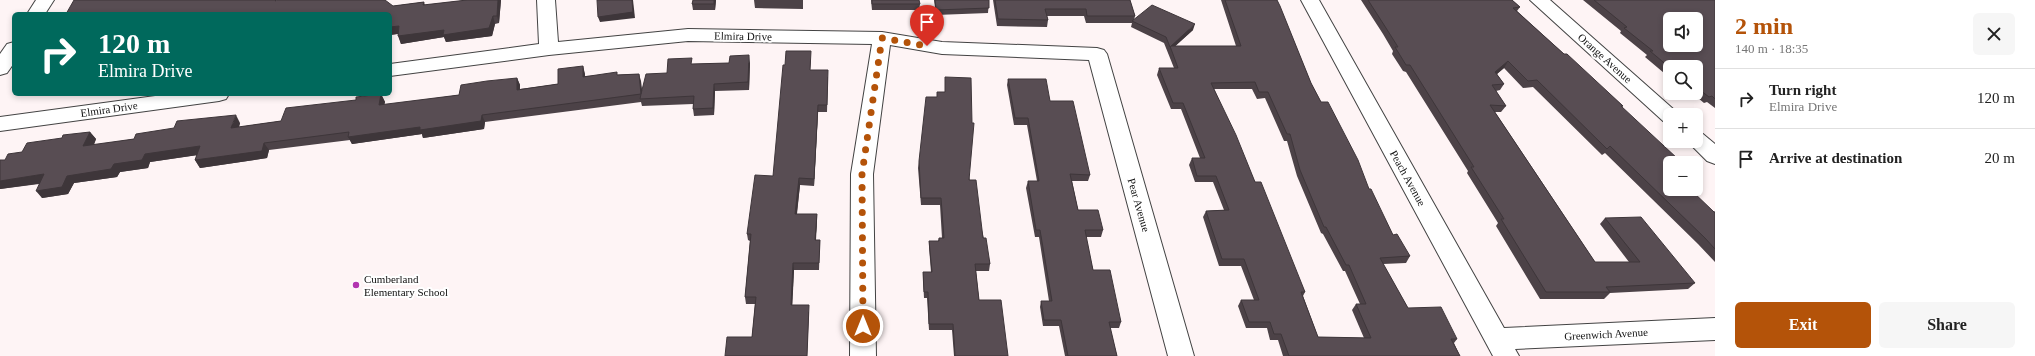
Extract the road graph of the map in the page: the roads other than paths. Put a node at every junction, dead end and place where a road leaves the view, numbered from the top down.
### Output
1 (45, 0) edge
2 (546, 0) edge
3 (1310, 0) edge
4 (1539, 0) edge
5 (37, 12) edge
6 (882, 38) junction
7 (548, 49) junction
8 (12, 51) edge
9 (1097, 54) joint
10 (0, 69) edge
11 (392, 70) edge
12 (204, 96) edge
13 (1663, 110) edge
14 (0, 124) edge
15 (1703, 145) edge
16 (1715, 156) edge
17 (1715, 329) edge
18 (1501, 348) edge
19 (863, 356) edge
20 (1181, 356) edge

1 - 5 street
2 - 7 street
3 - 18 street, Peach Avenue
4 - 13 street, Orange Avenue
6 - 7 street, Elmira Drive
6 - 9 street, Elmira Drive
6 - 19 street
7 - 11 street, Elmira Drive
8 - 10 street
9 - 20 street, Pear Avenue
12 - 14 street, Elmira Drive
15 - 16 street
17 - 18 street, Greenwich Avenue

